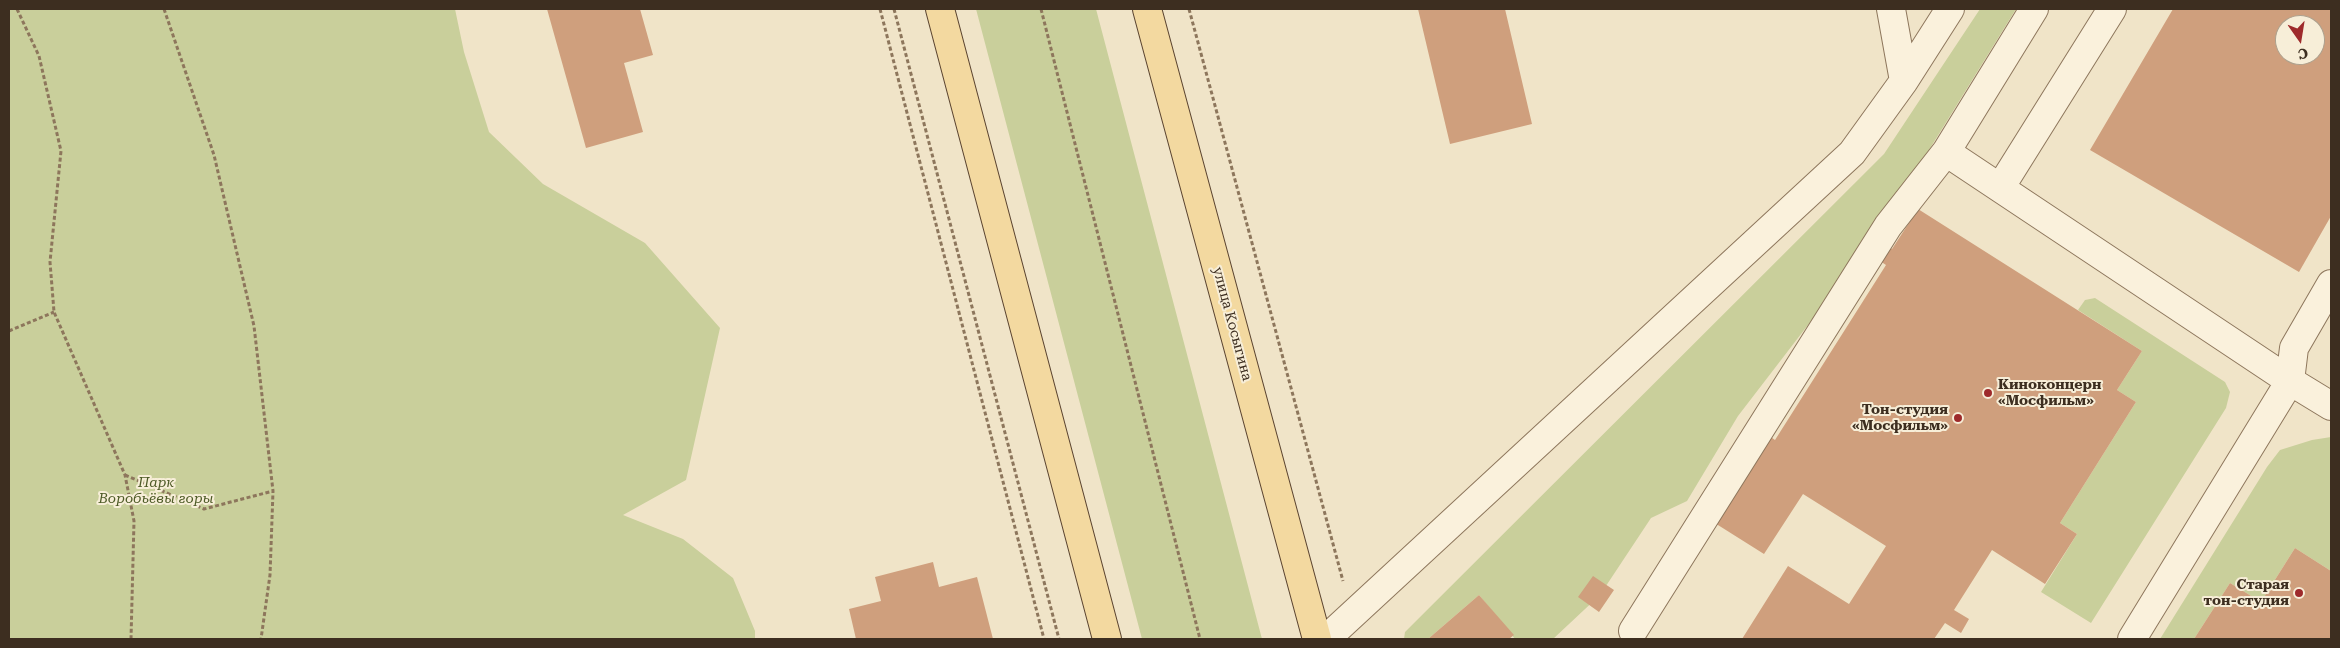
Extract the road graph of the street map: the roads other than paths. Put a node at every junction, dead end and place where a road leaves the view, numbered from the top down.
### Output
1 (940, 9) edge
2 (1147, 9) edge
3 (1891, 9) edge
4 (1950, 9) edge
5 (2034, 9) edge
6 (2112, 9) edge
7 (1904, 81) junction
8 (1946, 152) junction
9 (2000, 188) junction
10 (2331, 284) edge
11 (2290, 381) junction
12 (2331, 406) edge
13 (1633, 631) dead end
14 (1107, 639) edge
15 (1317, 639) edge
16 (1326, 639) edge
17 (2132, 639) edge

1 - 14 main road
2 - 15 main road, улица Косыгина
3 - 7 lane
4 - 7 lane
5 - 8 lane
6 - 9 lane
7 - 16 lane
8 - 9 lane
8 - 13 lane
9 - 11 lane
10 - 11 lane
11 - 12 lane
11 - 17 lane

